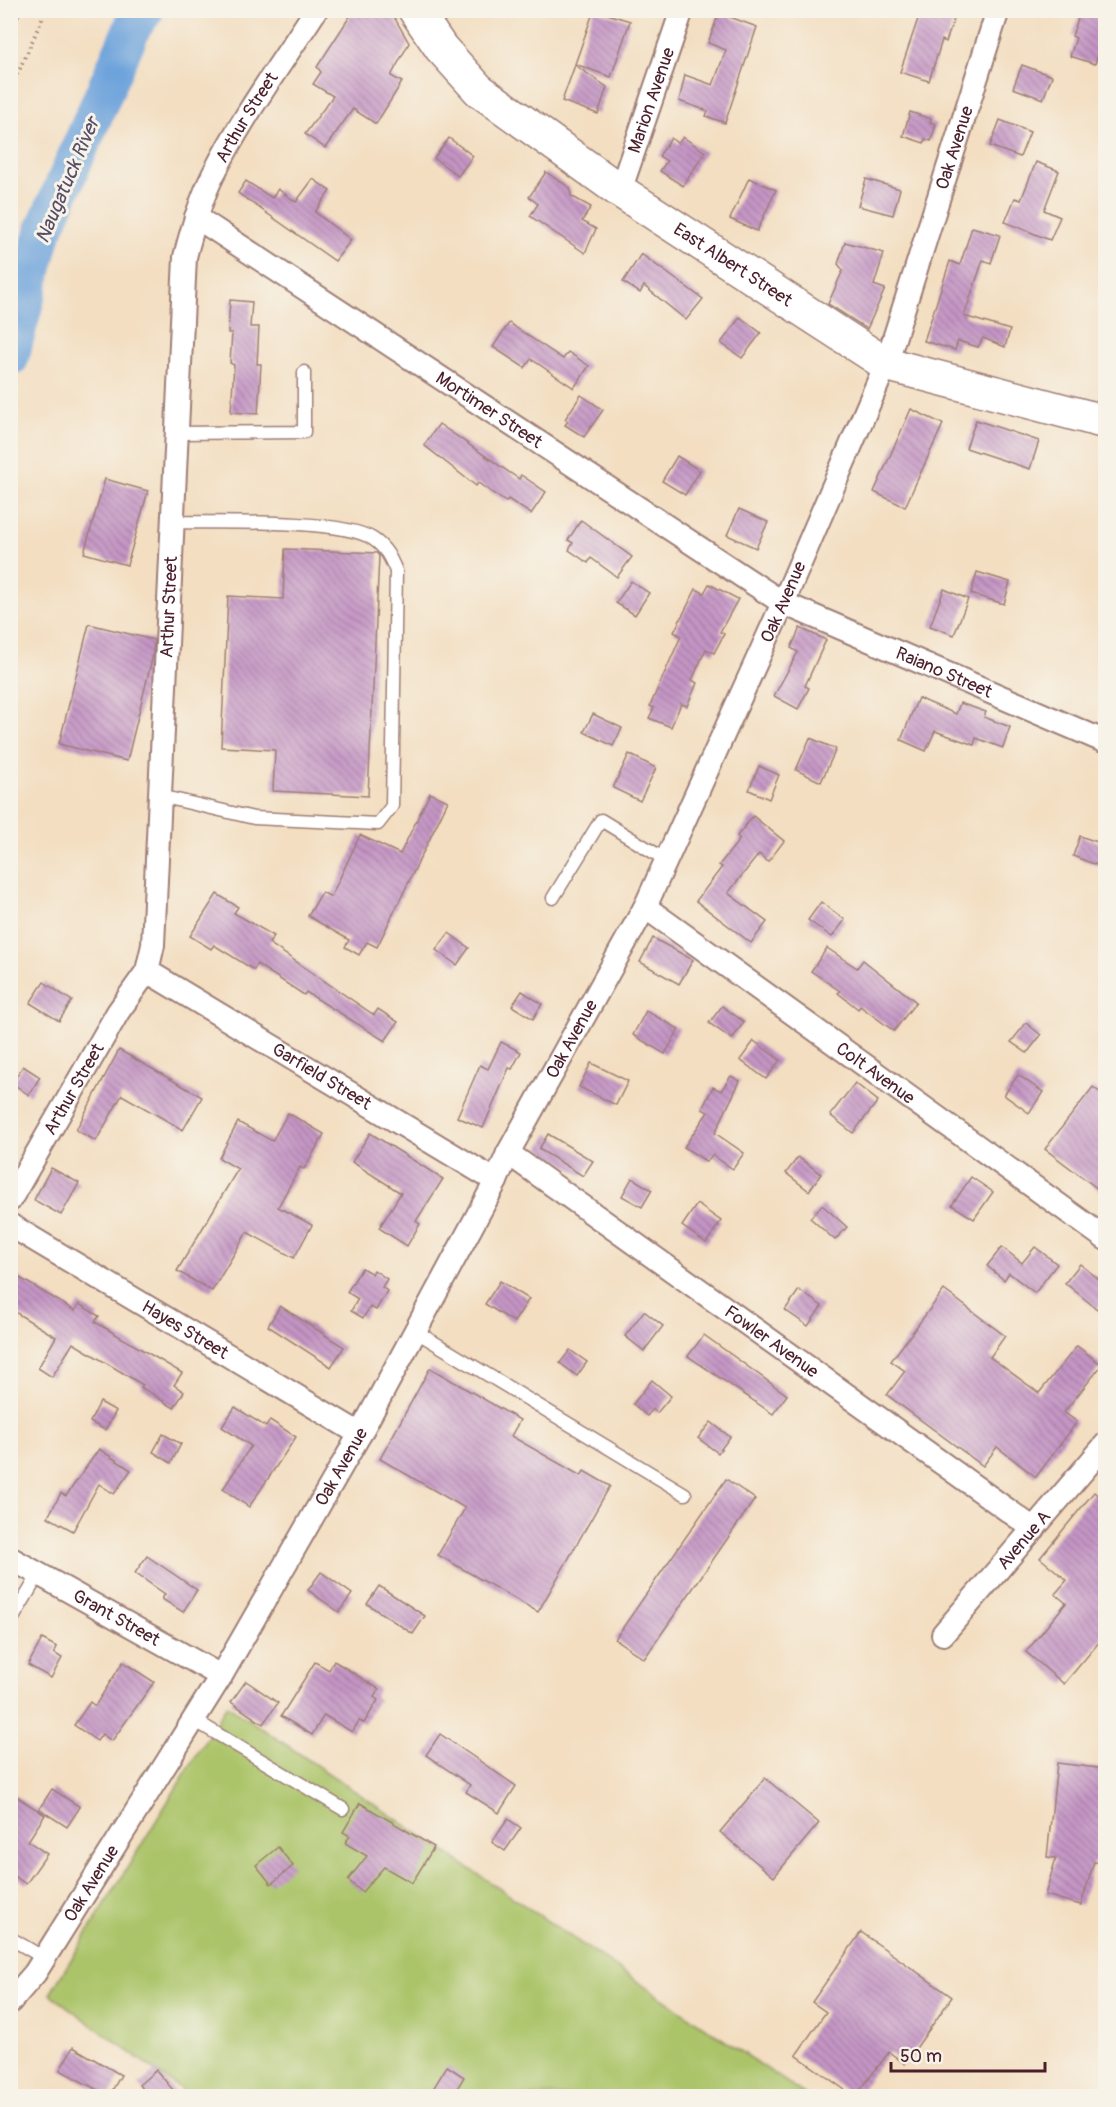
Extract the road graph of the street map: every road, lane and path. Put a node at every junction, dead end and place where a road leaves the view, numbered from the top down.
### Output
1 (14, 10) edge
2 (46, 10) edge
3 (316, 10) edge
4 (415, 10) edge
5 (682, 10) edge
6 (998, 10) edge
7 (10, 18) edge
8 (10, 92) edge
9 (620, 191) junction
10 (196, 217) junction
11 (886, 364) junction
12 (304, 372) dead end
13 (1106, 422) edge
14 (176, 433) junction
15 (172, 522) junction
16 (783, 603) junction
17 (1106, 742) edge
18 (160, 796) junction
19 (666, 860) junction
20 (553, 898) dead end
21 (645, 907) junction
22 (147, 971) junction
23 (508, 1154) junction
24 (496, 1181) junction
25 (10, 1200) edge
26 (10, 1225) edge
27 (1106, 1239) edge
28 (415, 1331) junction
29 (360, 1434) junction
30 (1106, 1444) edge
31 (685, 1494) dead end
32 (1034, 1529) junction
33 (10, 1558) edge
34 (39, 1574) junction
35 (10, 1623) edge
36 (943, 1634) dead end
37 (221, 1676) junction
38 (194, 1720) junction
39 (343, 1809) dead end
40 (10, 1938) edge
41 (44, 1958) junction
42 (10, 2002) edge

1 - 7 lane
2 - 8 path
3 - 10 street, Arthur Street
4 - 9 main road, East Albert Street
5 - 9 street, Marion Avenue
6 - 11 street, Oak Avenue
9 - 11 main road, East Albert Street
10 - 14 street, Arthur Street
10 - 16 street, Mortimer Street
11 - 13 main road, East Albert Street
11 - 16 street, Oak Avenue
12 - 14 lane
14 - 15 street, Arthur Street
15 - 18 street, Arthur Street
15 - 18 lane
16 - 17 street, Raiano Street
16 - 19 street, Oak Avenue
18 - 22 street, Arthur Street
19 - 20 lane
19 - 21 street, Oak Avenue
21 - 23 street, Oak Avenue
21 - 27 street, Colt Avenue
22 - 24 street, Garfield Street
22 - 25 street, Arthur Street
23 - 24 street, Oak Avenue
23 - 32 street, Fowler Avenue
24 - 28 street, Oak Avenue
26 - 29 street, Hayes Street
28 - 29 street, Oak Avenue
28 - 31 lane
29 - 37 street, Oak Avenue
30 - 32 street, Avenue A
32 - 36 street, Avenue A
33 - 34 street, Grant Street
34 - 35 lane
34 - 37 street, Grant Street
37 - 38 street, Oak Avenue
38 - 39 lane
38 - 41 street, Oak Avenue
40 - 41 lane
41 - 42 street, Oak Avenue

